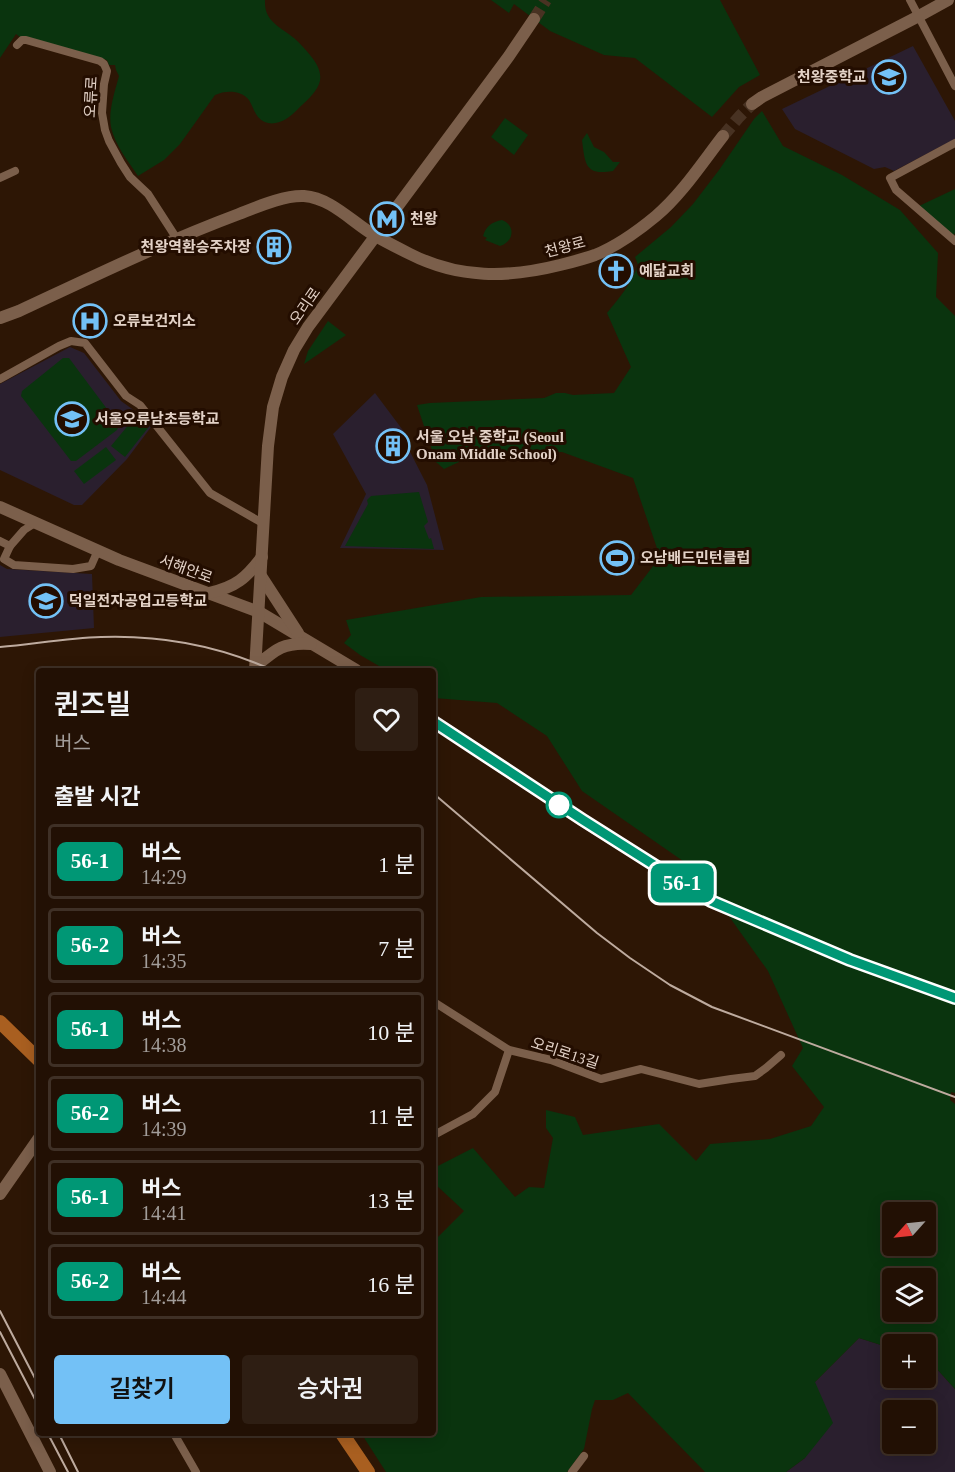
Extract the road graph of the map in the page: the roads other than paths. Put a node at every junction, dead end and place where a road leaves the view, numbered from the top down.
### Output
1 (910, 0) edge
2 (948, 0) edge
3 (919, 16) junction
4 (534, 19) tunnel mouth
5 (17, 45) dead end
6 (955, 86) edge
7 (752, 104) tunnel mouth
8 (723, 136) tunnel mouth
9 (955, 143) edge
10 (15, 171) dead end
11 (0, 178) edge
12 (375, 236) junction
13 (177, 239) junction
14 (955, 241) edge
15 (0, 318) edge
16 (0, 378) edge
17 (0, 507) edge
18 (35, 522) junction
19 (264, 524) junction
20 (0, 541) edge
21 (10, 546) junction
22 (98, 550) junction
23 (262, 556) junction
24 (261, 576) junction
25 (209, 593) junction
26 (259, 612) junction
27 (300, 636) junction
28 (311, 644) junction
29 (255, 668) edge
30 (353, 668) edge
31 (436, 723) edge
32 (850, 960) tunnel mouth
33 (938, 991) tunnel mouth
34 (955, 998) edge
35 (436, 1003) edge
36 (0, 1022) edge
37 (509, 1050) junction
38 (781, 1055) dead end
39 (36, 1057) edge
40 (436, 1134) edge
41 (36, 1142) edge
42 (0, 1194) edge
43 (0, 1376) edge
44 (175, 1436) edge
45 (344, 1436) edge
46 (584, 1456) dead end
47 (367, 1471) edge
48 (50, 1472) edge
49 (196, 1472) edge
50 (572, 1472) edge

1 - 3 street
2 - 3 main road
3 - 6 street
3 - 7 main road
4 - 12 main road, 오리로
5 - 13 street, 오류로
8 - 12 main road, 천왕로
9 - 14 street
10 - 11 street
12 - 13 main road
12 - 19 main road, 오리로
13 - 15 main road
16 - 19 street
17 - 18 main road, 서해안로
18 - 21 street
18 - 22 main road, 서해안로
19 - 23 main road, 오리로
20 - 21 street
21 - 22 street
22 - 25 main road, 서해안로
23 - 24 main road, 오리로
23 - 25 main road
24 - 26 main road, 오리로
24 - 27 main road
25 - 26 main road, 서해안로
26 - 27 main road, 서해안로
26 - 29 main road, 오리로
27 - 28 main road, 서해안로
28 - 29 main road
28 - 30 main road, 서해안로
31 - 32 main road
33 - 34 main road
35 - 37 street, 오리로13길
36 - 39 main road
37 - 38 street, 오리로13길
37 - 40 street, 오리로13길
41 - 42 main road
43 - 48 main road
44 - 49 street
45 - 47 main road
46 - 50 street

